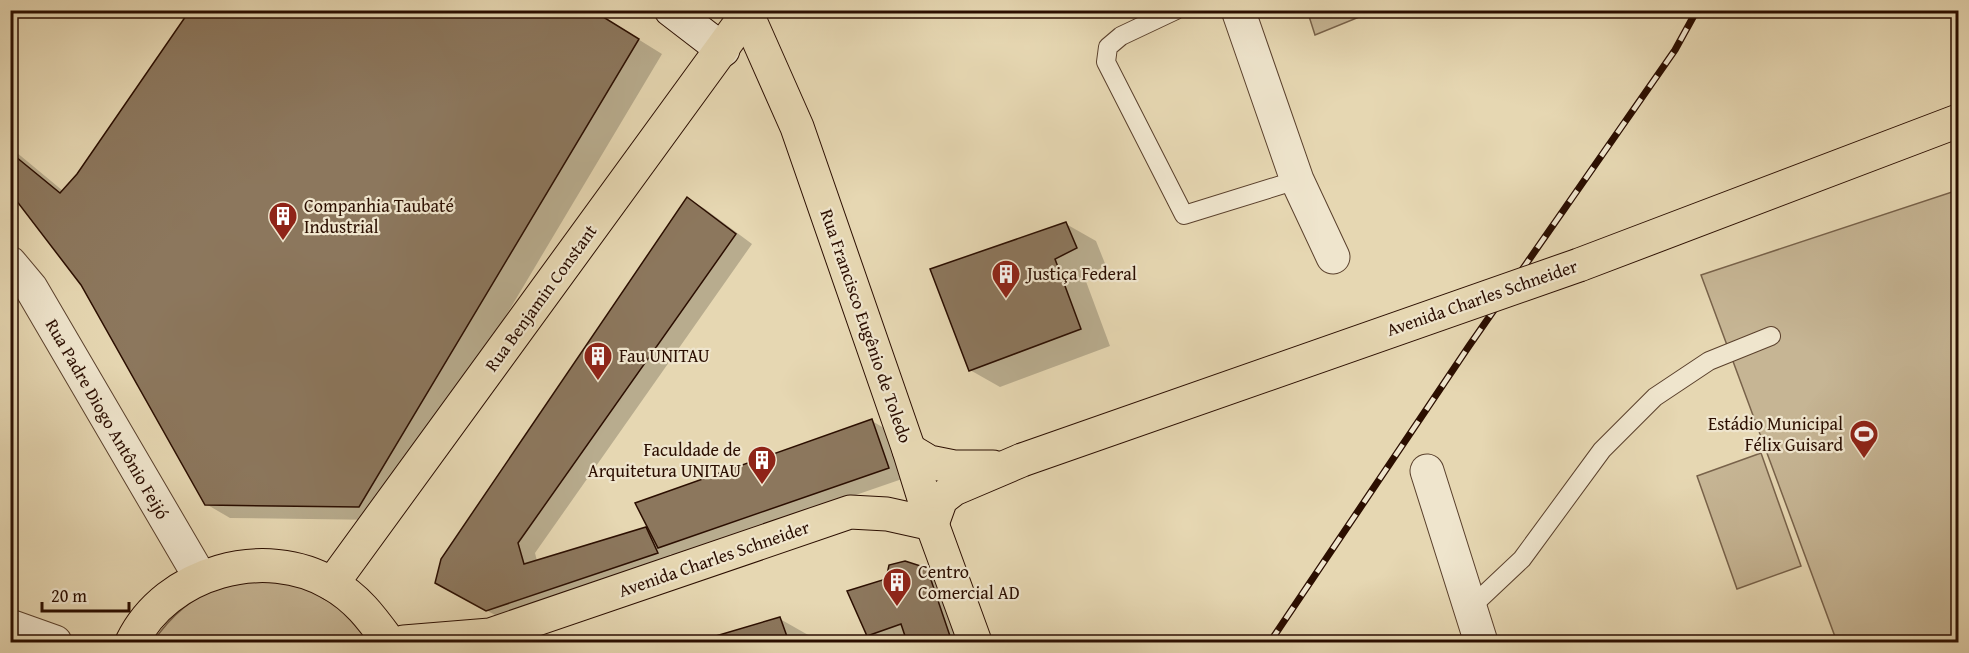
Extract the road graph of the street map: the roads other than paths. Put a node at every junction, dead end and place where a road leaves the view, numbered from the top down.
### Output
1 (671, 10) edge
2 (1176, 10) edge
3 (1238, 10) edge
4 (746, 12) edge
5 (723, 50) junction
6 (768, 63) junction
7 (1945, 125) edge
8 (1297, 180) junction
9 (1332, 257) dead end
10 (10, 263) edge
11 (1771, 336) dead end
12 (909, 450) junction
13 (1012, 463) junction
14 (1427, 471) dead end
15 (932, 524) junction
16 (200, 577) junction
17 (332, 584) junction
18 (1470, 608) junction
19 (10, 626) edge
20 (485, 639) edge
21 (55, 642) edge
22 (132, 642) edge
23 (389, 642) edge
24 (404, 642) edge
25 (975, 642) edge
26 (1481, 642) edge

1 - 5 street
2 - 8 lane
3 - 8 street
4 - 5 main road, Rua Benjamin Constant
4 - 6 main road, Rua Francisco Eugênio de Toledo
5 - 6 main road
5 - 17 main road, Rua Benjamin Constant
6 - 12 main road, Rua Francisco Eugênio de Toledo
7 - 13 main road, Avenida Charles Schneider, bridge
8 - 9 street
10 - 16 street, Rua Padre Diogo Antônio Feijó
11 - 18 lane
12 - 13 main road, Avenida Charles Schneider
12 - 15 main road, Rua Francisco Eugênio de Toledo
13 - 15 main road, Avenida Charles Schneider
14 - 18 street
15 - 20 main road, Avenida Charles Schneider
15 - 25 main road, Rua Francisco Eugênio de Toledo
16 - 17 main road
16 - 22 main road
17 - 23 main road
18 - 26 street
19 - 21 street
20 - 24 main road, Avenida Charles Schneider

